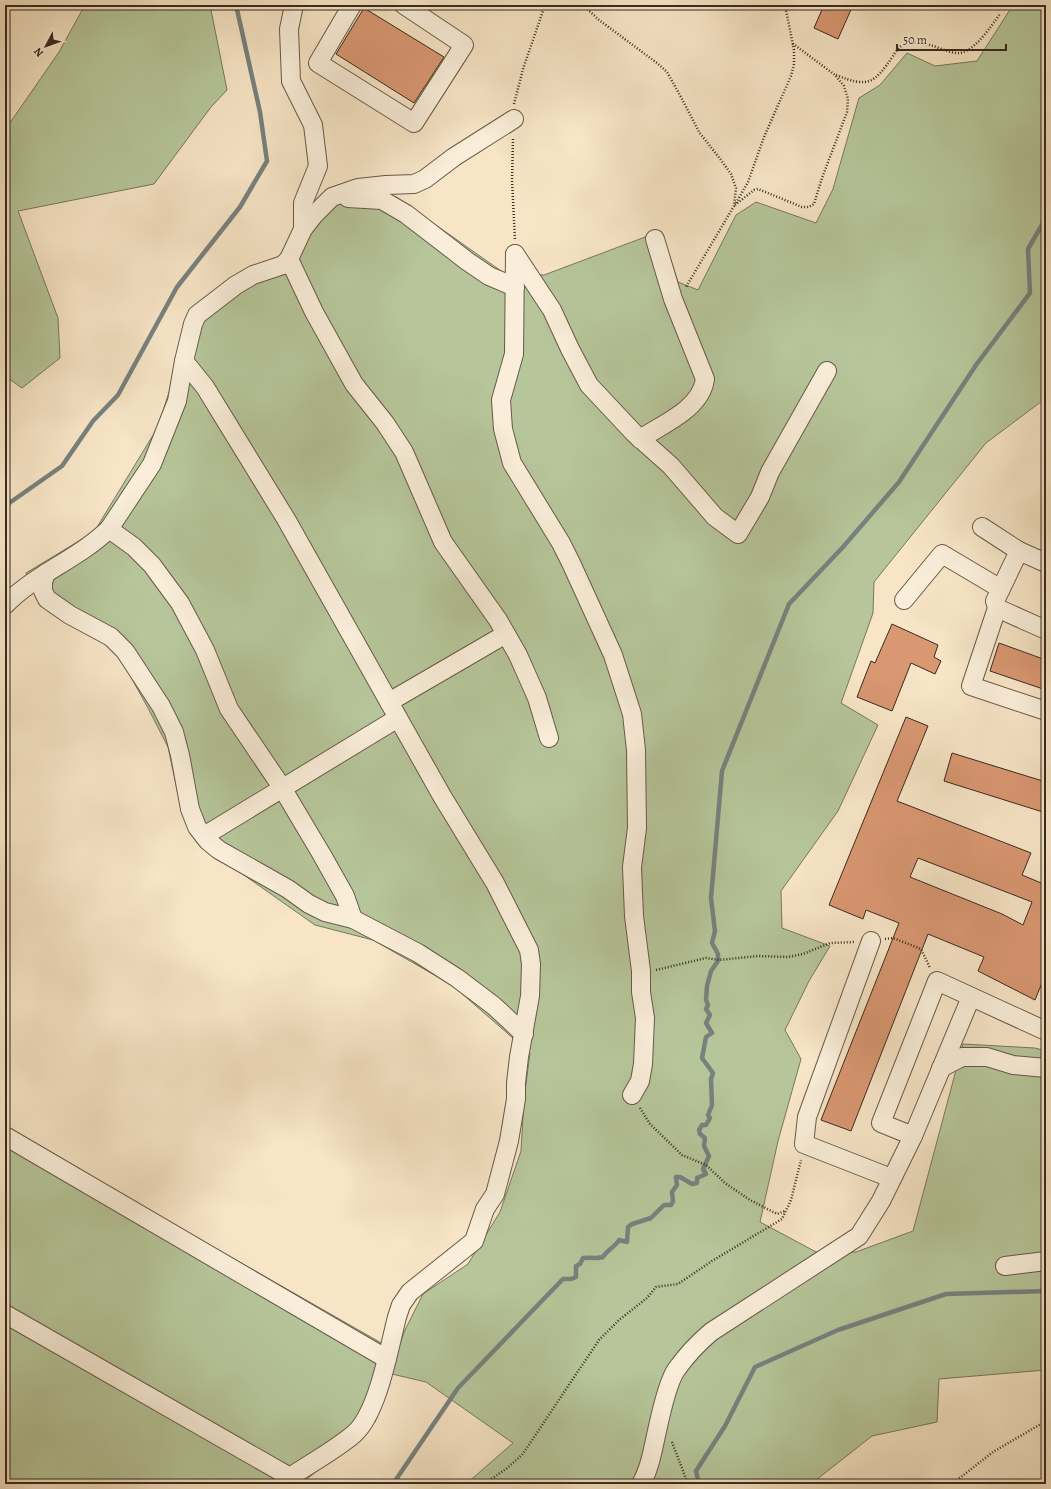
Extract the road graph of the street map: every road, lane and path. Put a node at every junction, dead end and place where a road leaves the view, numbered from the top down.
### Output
1 (294, 5) edge
2 (352, 5) edge
3 (404, 5) edge
4 (583, 5) edge
5 (785, 5) edge
6 (1000, 14) dead end
7 (792, 43) junction
8 (835, 75) junction
9 (514, 119) dead end
10 (332, 197) junction
11 (734, 206) junction
12 (303, 229) junction
13 (655, 239) dead end
14 (289, 259) junction
15 (515, 287) junction
16 (672, 299) junction
17 (184, 361) junction
18 (827, 371) dead end
19 (640, 438) junction
20 (982, 527) dead end
21 (109, 529) junction
22 (1019, 551) junction
23 (1046, 563) edge
24 (46, 573) junction
25 (1001, 589) junction
26 (904, 600) dead end
27 (5, 605) edge
28 (997, 608) junction
29 (1046, 630) edge
30 (506, 634) junction
31 (389, 702) junction
32 (1046, 711) edge
33 (398, 718) junction
34 (549, 738) dead end
35 (281, 789) junction
36 (204, 836) junction
37 (353, 919) junction
38 (872, 941) junction
39 (641, 971) junction
40 (937, 981) junction
41 (971, 997) junction
42 (1046, 1031) edge
43 (524, 1034) junction
44 (941, 1068) junction
45 (1046, 1068) edge
46 (632, 1095) joint
47 (5, 1136) edge
48 (913, 1136) junction
49 (804, 1144) junction
50 (891, 1178) junction
51 (786, 1211) junction
52 (1046, 1261) edge
53 (1005, 1266) dead end
54 (5, 1314) edge
55 (387, 1359) junction
56 (661, 1414) junction
57 (1046, 1421) edge
58 (287, 1480) edge
59 (484, 1484) edge
60 (641, 1484) edge
61 (688, 1484) edge
62 (952, 1484) edge

1 - 12 lane
2 - 3 lane
4 - 11 path
5 - 7 path
6 - 8 path
7 - 8 path
7 - 11 path
8 - 11 path
9 - 10 lane
10 - 12 lane
10 - 15 lane
11 - 16 path
12 - 14 lane
13 - 16 lane
14 - 17 lane
14 - 30 lane
15 - 19 lane
15 - 39 lane
16 - 19 lane
17 - 21 lane
17 - 31 lane
18 - 19 lane
20 - 22 lane
21 - 24 lane
21 - 35 lane
22 - 23 lane
22 - 25 lane
24 - 27 lane
24 - 36 lane
25 - 26 lane
25 - 28 lane
28 - 29 lane
28 - 32 lane
30 - 31 lane
30 - 34 lane
31 - 33 lane
33 - 35 lane
33 - 43 lane
35 - 36 lane
35 - 37 lane
36 - 37 lane
37 - 43 lane
38 - 39 path
38 - 40 path
38 - 49 lane
39 - 46 lane
40 - 41 lane
40 - 48 lane
41 - 42 lane
41 - 44 lane
43 - 55 lane
44 - 45 lane
44 - 48 lane
46 - 51 path
47 - 55 lane
48 - 50 lane
49 - 50 lane
49 - 51 path
50 - 56 lane
51 - 59 path
52 - 53 lane
54 - 58 lane
55 - 58 lane
56 - 60 lane
56 - 61 path
57 - 62 path

